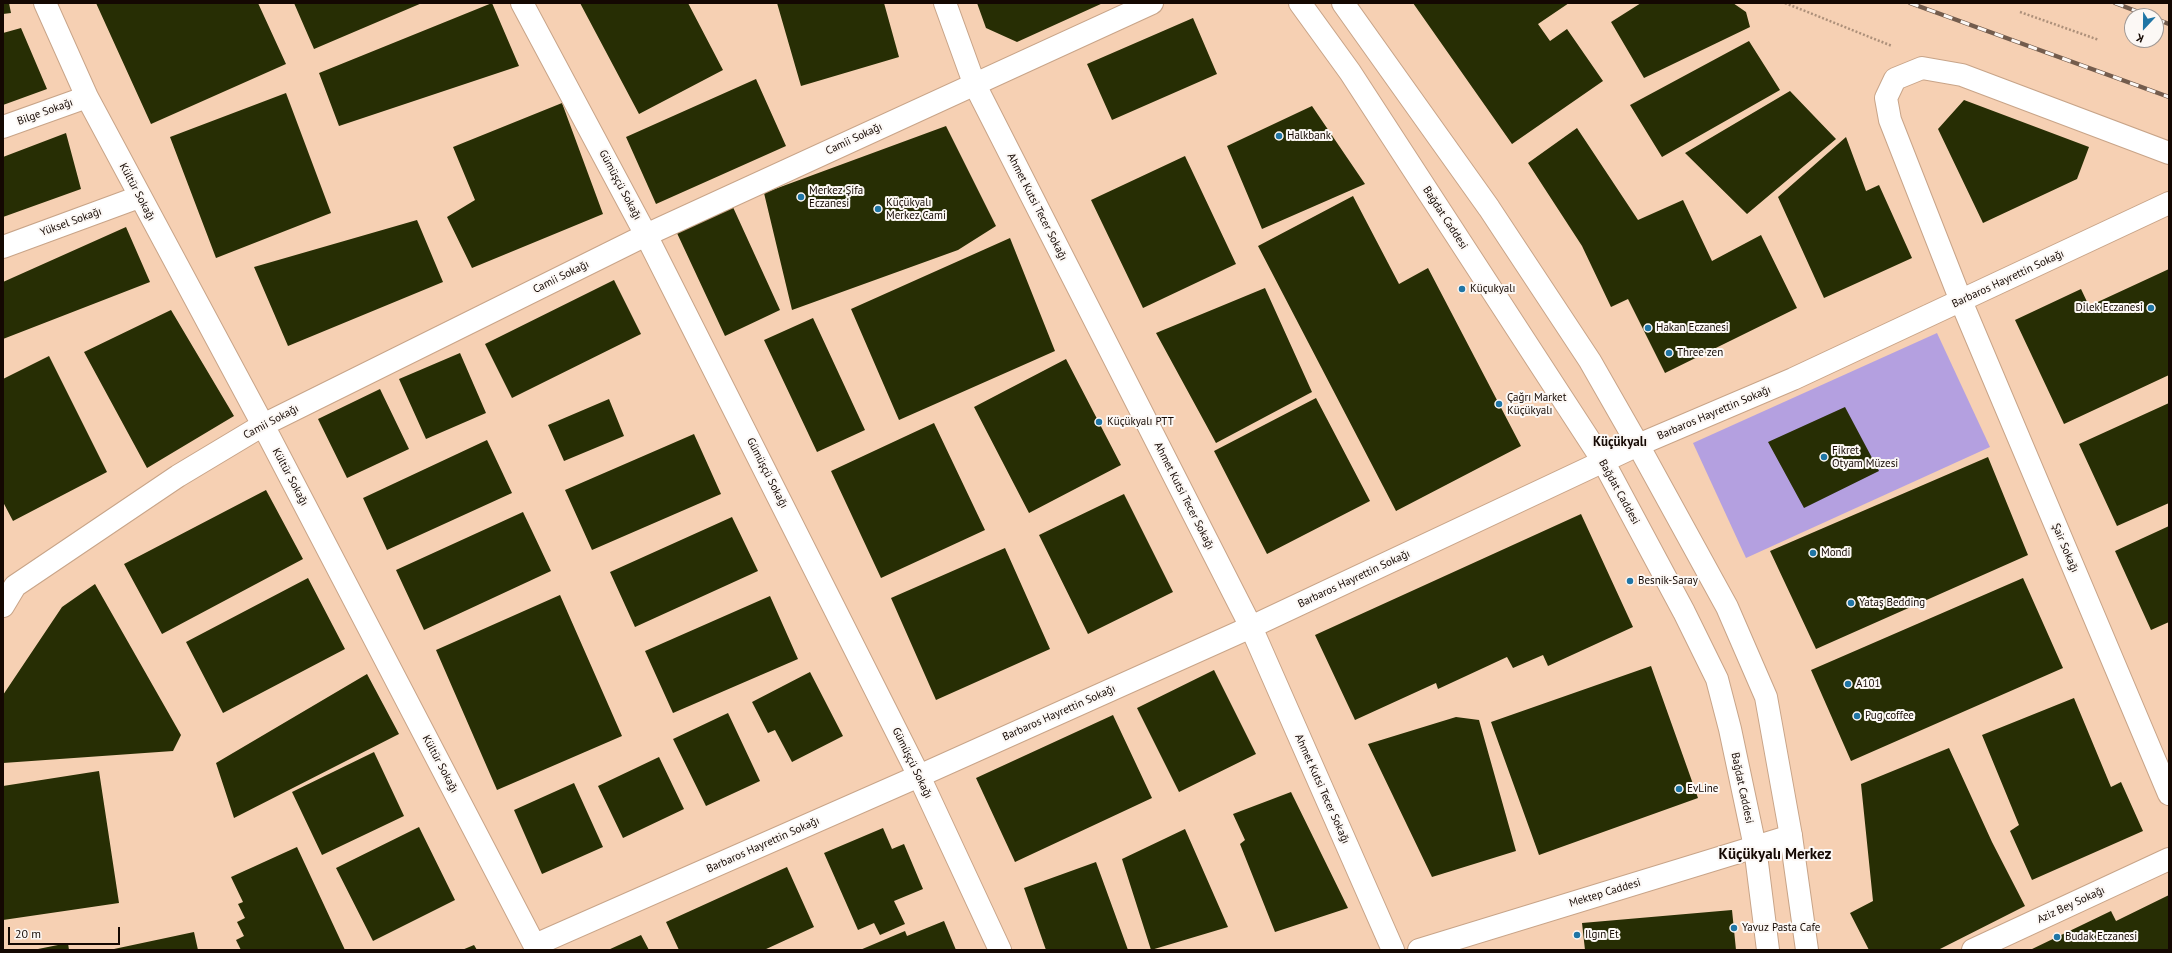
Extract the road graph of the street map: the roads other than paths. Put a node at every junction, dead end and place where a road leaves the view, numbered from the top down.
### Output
1 (45, 3) edge
2 (522, 3) edge
3 (945, 3) edge
4 (1152, 3) edge
5 (1300, 3) edge
6 (1344, 3) edge
7 (974, 83) junction
8 (87, 97) junction
9 (3, 127) edge
10 (2169, 153) edge
11 (139, 197) junction
12 (2169, 203) edge
13 (646, 235) junction
14 (3, 247) edge
15 (1961, 301) junction
16 (263, 425) junction
17 (1638, 445) junction
18 (1603, 462) junction
19 (3, 606) edge
20 (1251, 627) junction
21 (919, 776) junction
22 (2169, 794) edge
23 (1791, 836) junction
24 (1755, 848) junction
25 (2169, 859) edge
26 (536, 948) edge
27 (1428, 949) edge
28 (1000, 950) edge
29 (1393, 950) edge
30 (1768, 950) edge
31 (1807, 950) edge
32 (1974, 950) edge

1 - 8 street, Kültür Sokağı
2 - 13 street, Gümüşçü Sokağı
3 - 7 street, Ahmet Kutsi Tecer Sokağı
4 - 7 street, Camii Sokağı
5 - 18 street, Bağdat Caddesi
6 - 17 street
7 - 13 street, Camii Sokağı
7 - 20 street, Ahmet Kutsi Tecer Sokağı
8 - 9 street, Bilge Sokağı
8 - 11 street, Kültür Sokağı
10 - 15 street, Şair Sokağı
11 - 14 street, Yüksel Sokağı
11 - 16 street, Kültür Sokağı
12 - 15 street, Barbaros Hayrettin Sokağı
13 - 16 street, Camii Sokağı
13 - 21 street, Gümüşçü Sokağı
15 - 17 street, Barbaros Hayrettin Sokağı
15 - 22 street, Şair Sokağı
16 - 19 street, Camii Sokağı
16 - 26 street, Kültür Sokağı
17 - 18 street, Barbaros Hayrettin Sokağı
17 - 23 street
18 - 20 street, Barbaros Hayrettin Sokağı
18 - 24 street, Bağdat Caddesi
20 - 21 street, Barbaros Hayrettin Sokağı
20 - 29 street, Ahmet Kutsi Tecer Sokağı
21 - 26 street, Barbaros Hayrettin Sokağı
21 - 28 street, Gümüşçü Sokağı
23 - 24 street, Mektep Caddesi
23 - 31 street
24 - 27 street, Mektep Caddesi
24 - 30 street, Bağdat Caddesi
25 - 32 street, Aziz Bey Sokağı

